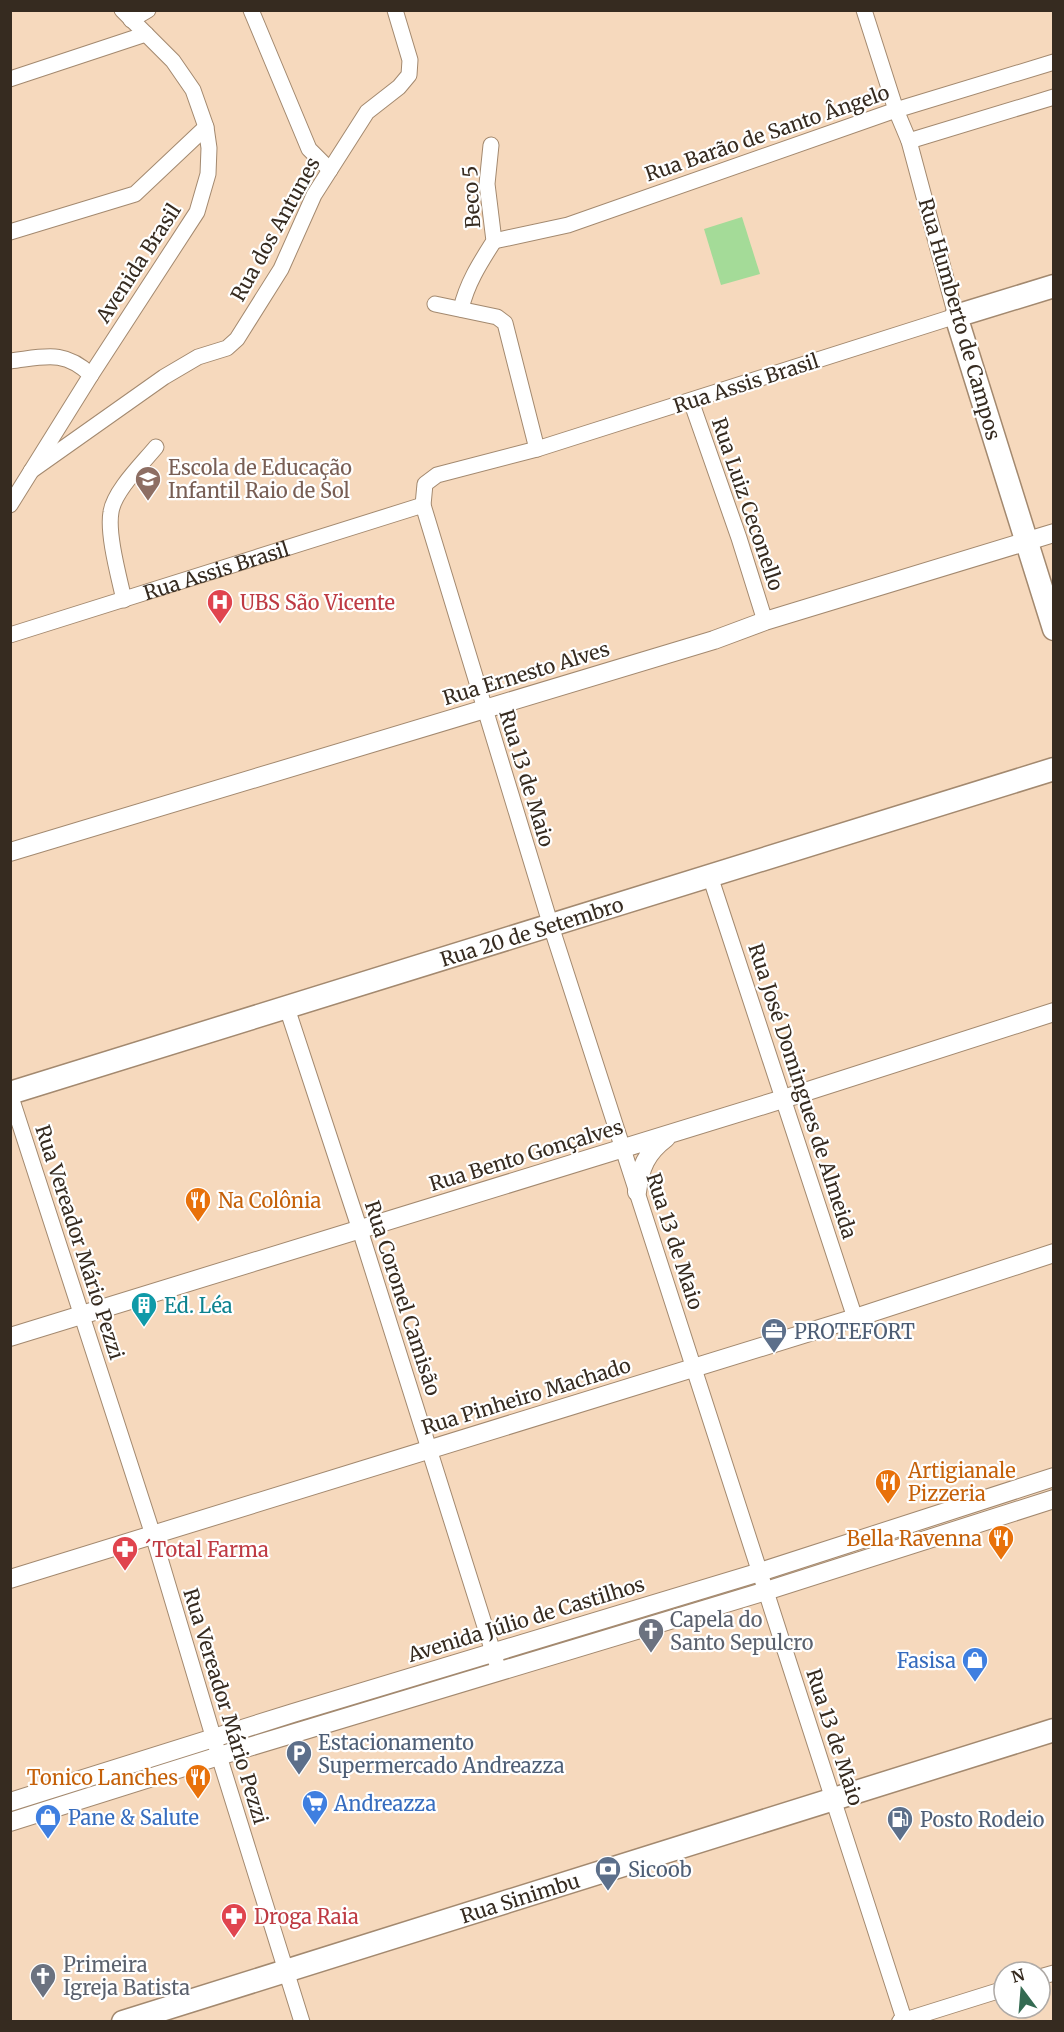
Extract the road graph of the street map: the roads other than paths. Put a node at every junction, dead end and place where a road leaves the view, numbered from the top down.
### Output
1 (148, 10) edge
2 (250, 10) edge
3 (395, 10) edge
4 (864, 10) edge
5 (127, 15) edge
6 (146, 34) junction
7 (1053, 62) edge
8 (10, 79) edge
9 (1053, 97) edge
10 (896, 110) junction
11 (206, 127) junction
12 (909, 141) junction
13 (490, 145) dead end
14 (330, 170) junction
15 (10, 232) edge
16 (494, 241) junction
17 (1053, 286) edge
18 (435, 304) dead end
19 (461, 309) junction
20 (956, 316) junction
21 (10, 361) edge
22 (91, 375) junction
23 (691, 400) junction
24 (156, 447) dead end
25 (537, 449) junction
26 (31, 471) junction
27 (423, 505) junction
28 (10, 506) edge
29 (1053, 533) edge
30 (1026, 541) junction
31 (124, 600) junction
32 (765, 621) junction
33 (1053, 629) edge
34 (10, 635) edge
35 (484, 709) junction
36 (1053, 769) edge
37 (10, 852) edge
38 (710, 876) junction
39 (554, 935) junction
40 (287, 1008) junction
41 (1053, 1012) edge
42 (10, 1094) edge
43 (783, 1099) junction
44 (673, 1133) junction
45 (623, 1149) junction
46 (637, 1192) junction
47 (360, 1230) junction
48 (1053, 1253) edge
49 (82, 1315) junction
50 (855, 1318) junction
51 (10, 1337) edge
52 (694, 1368) junction
53 (429, 1450) junction
54 (1053, 1478) edge
55 (1053, 1499) edge
56 (153, 1535) junction
57 (760, 1572) junction
58 (10, 1579) edge
59 (766, 1591) junction
60 (687, 1594) junction
61 (623, 1613) junction
62 (693, 1613) junction
63 (567, 1629) junction
64 (629, 1632) junction
65 (573, 1649) junction
66 (492, 1652) junction
67 (499, 1671) junction
68 (415, 1676) junction
69 (356, 1693) junction
70 (422, 1695) junction
71 (293, 1713) junction
72 (362, 1713) junction
73 (1053, 1730) edge
74 (299, 1732) junction
75 (213, 1737) junction
76 (219, 1756) junction
77 (134, 1763) junction
78 (140, 1781) junction
79 (68, 1784) junction
80 (833, 1799) junction
81 (10, 1802) edge
82 (75, 1802) junction
83 (11, 1822) edge
84 (286, 1970) junction
85 (992, 1993) edge
86 (904, 2021) edge
87 (123, 2022) edge
88 (302, 2022) edge

1 - 5 street
2 - 14 street
3 - 14 street, Rua dos Antunes
4 - 10 street, Rua Humberto de Campos
5 - 6 street, Avenida Brasil
6 - 8 street
6 - 11 street, Avenida Brasil
7 - 10 street, Rua Barão de Santo Ângelo
9 - 12 street
10 - 12 street, Rua Humberto de Campos
10 - 16 street, Rua Barão de Santo Ângelo
11 - 15 street
11 - 22 street, Avenida Brasil
12 - 20 street, Rua Humberto de Campos
13 - 16 street, Beco 5
14 - 26 street, Rua dos Antunes
16 - 19 street, Beco 5
17 - 20 main road, Rua Assis Brasil
18 - 19 street
19 - 25 street
20 - 23 street, Rua Assis Brasil
20 - 30 main road, Rua Humberto de Campos
21 - 22 street
22 - 26 street, Avenida Brasil
23 - 25 street, Rua Assis Brasil
23 - 32 street, Rua Luiz Ceconello
24 - 31 street
25 - 27 street, Rua Assis Brasil
26 - 28 street, Avenida Brasil
27 - 31 street, Rua Assis Brasil
27 - 35 street, Rua 13 de Maio
29 - 30 street, Rua Ernesto Alves
30 - 32 street, Rua Ernesto Alves
30 - 33 main road, Rua Humberto de Campos
31 - 34 street, Rua Assis Brasil
32 - 35 street, Rua Ernesto Alves
35 - 37 street, Rua Ernesto Alves
35 - 39 street, Rua 13 de Maio
36 - 38 main road, Rua 20 de Setembro
38 - 39 main road, Rua 20 de Setembro
38 - 43 street, Rua José Domingues de Almeida
39 - 40 main road, Rua 20 de Setembro
39 - 45 street, Rua 13 de Maio
40 - 42 main road, Rua 20 de Setembro
40 - 47 street, Rua Coronel Camisão
41 - 43 street, Rua Bento Gonçalves
42 - 49 street, Rua Vereador Mário Pezzi
43 - 44 street, Rua Bento Gonçalves
43 - 50 street, Rua José Domingues de Almeida
44 - 45 street, Rua Bento Gonçalves
44 - 46 street
45 - 46 street, Rua 13 de Maio
45 - 47 street, Rua Bento Gonçalves
46 - 52 street, Rua 13 de Maio
47 - 49 street, Rua Bento Gonçalves
47 - 53 street, Rua Coronel Camisão
48 - 50 street, Rua Pinheiro Machado
49 - 51 street, Rua Bento Gonçalves
49 - 56 street, Rua Vereador Mário Pezzi
50 - 52 street, Rua Pinheiro Machado
52 - 53 street, Rua Pinheiro Machado
52 - 57 street, Rua 13 de Maio
53 - 56 street, Rua Pinheiro Machado
53 - 66 street, Rua Coronel Camisão
54 - 57 street, Avenida Júlio de Castilhos
55 - 59 street
56 - 58 street, Rua Pinheiro Machado
56 - 75 street, Rua Vereador Mário Pezzi
57 - 59 street, Rua 13 de Maio
57 - 60 street, Avenida Júlio de Castilhos
59 - 62 street
59 - 80 street, Rua 13 de Maio
60 - 61 street, Avenida Júlio de Castilhos
60 - 62 street
61 - 63 street, Avenida Júlio de Castilhos
61 - 64 street
62 - 64 street
63 - 65 street
63 - 66 street, Avenida Júlio de Castilhos
64 - 65 street
65 - 67 street
66 - 67 street, Rua Coronel Camisão
66 - 68 street, Avenida Júlio de Castilhos
67 - 70 street
68 - 69 street, Avenida Júlio de Castilhos
68 - 70 street
69 - 71 street, Avenida Júlio de Castilhos
69 - 72 street
70 - 72 street
71 - 74 street
71 - 75 street, Avenida Júlio de Castilhos
72 - 74 street
73 - 80 main road, Rua Sinimbu
74 - 76 street
75 - 76 street, Rua Vereador Mário Pezzi
75 - 77 street, Avenida Júlio de Castilhos
76 - 78 street
76 - 84 street, Rua Vereador Mário Pezzi
77 - 78 street
77 - 79 street, Avenida Júlio de Castilhos
78 - 82 street
79 - 81 street, Avenida Júlio de Castilhos
79 - 82 street
80 - 84 main road, Rua Sinimbu
80 - 86 street, Rua 13 de Maio
82 - 83 street
84 - 87 main road, Rua Sinimbu
84 - 88 street, Rua Vereador Mário Pezzi
85 - 86 street

